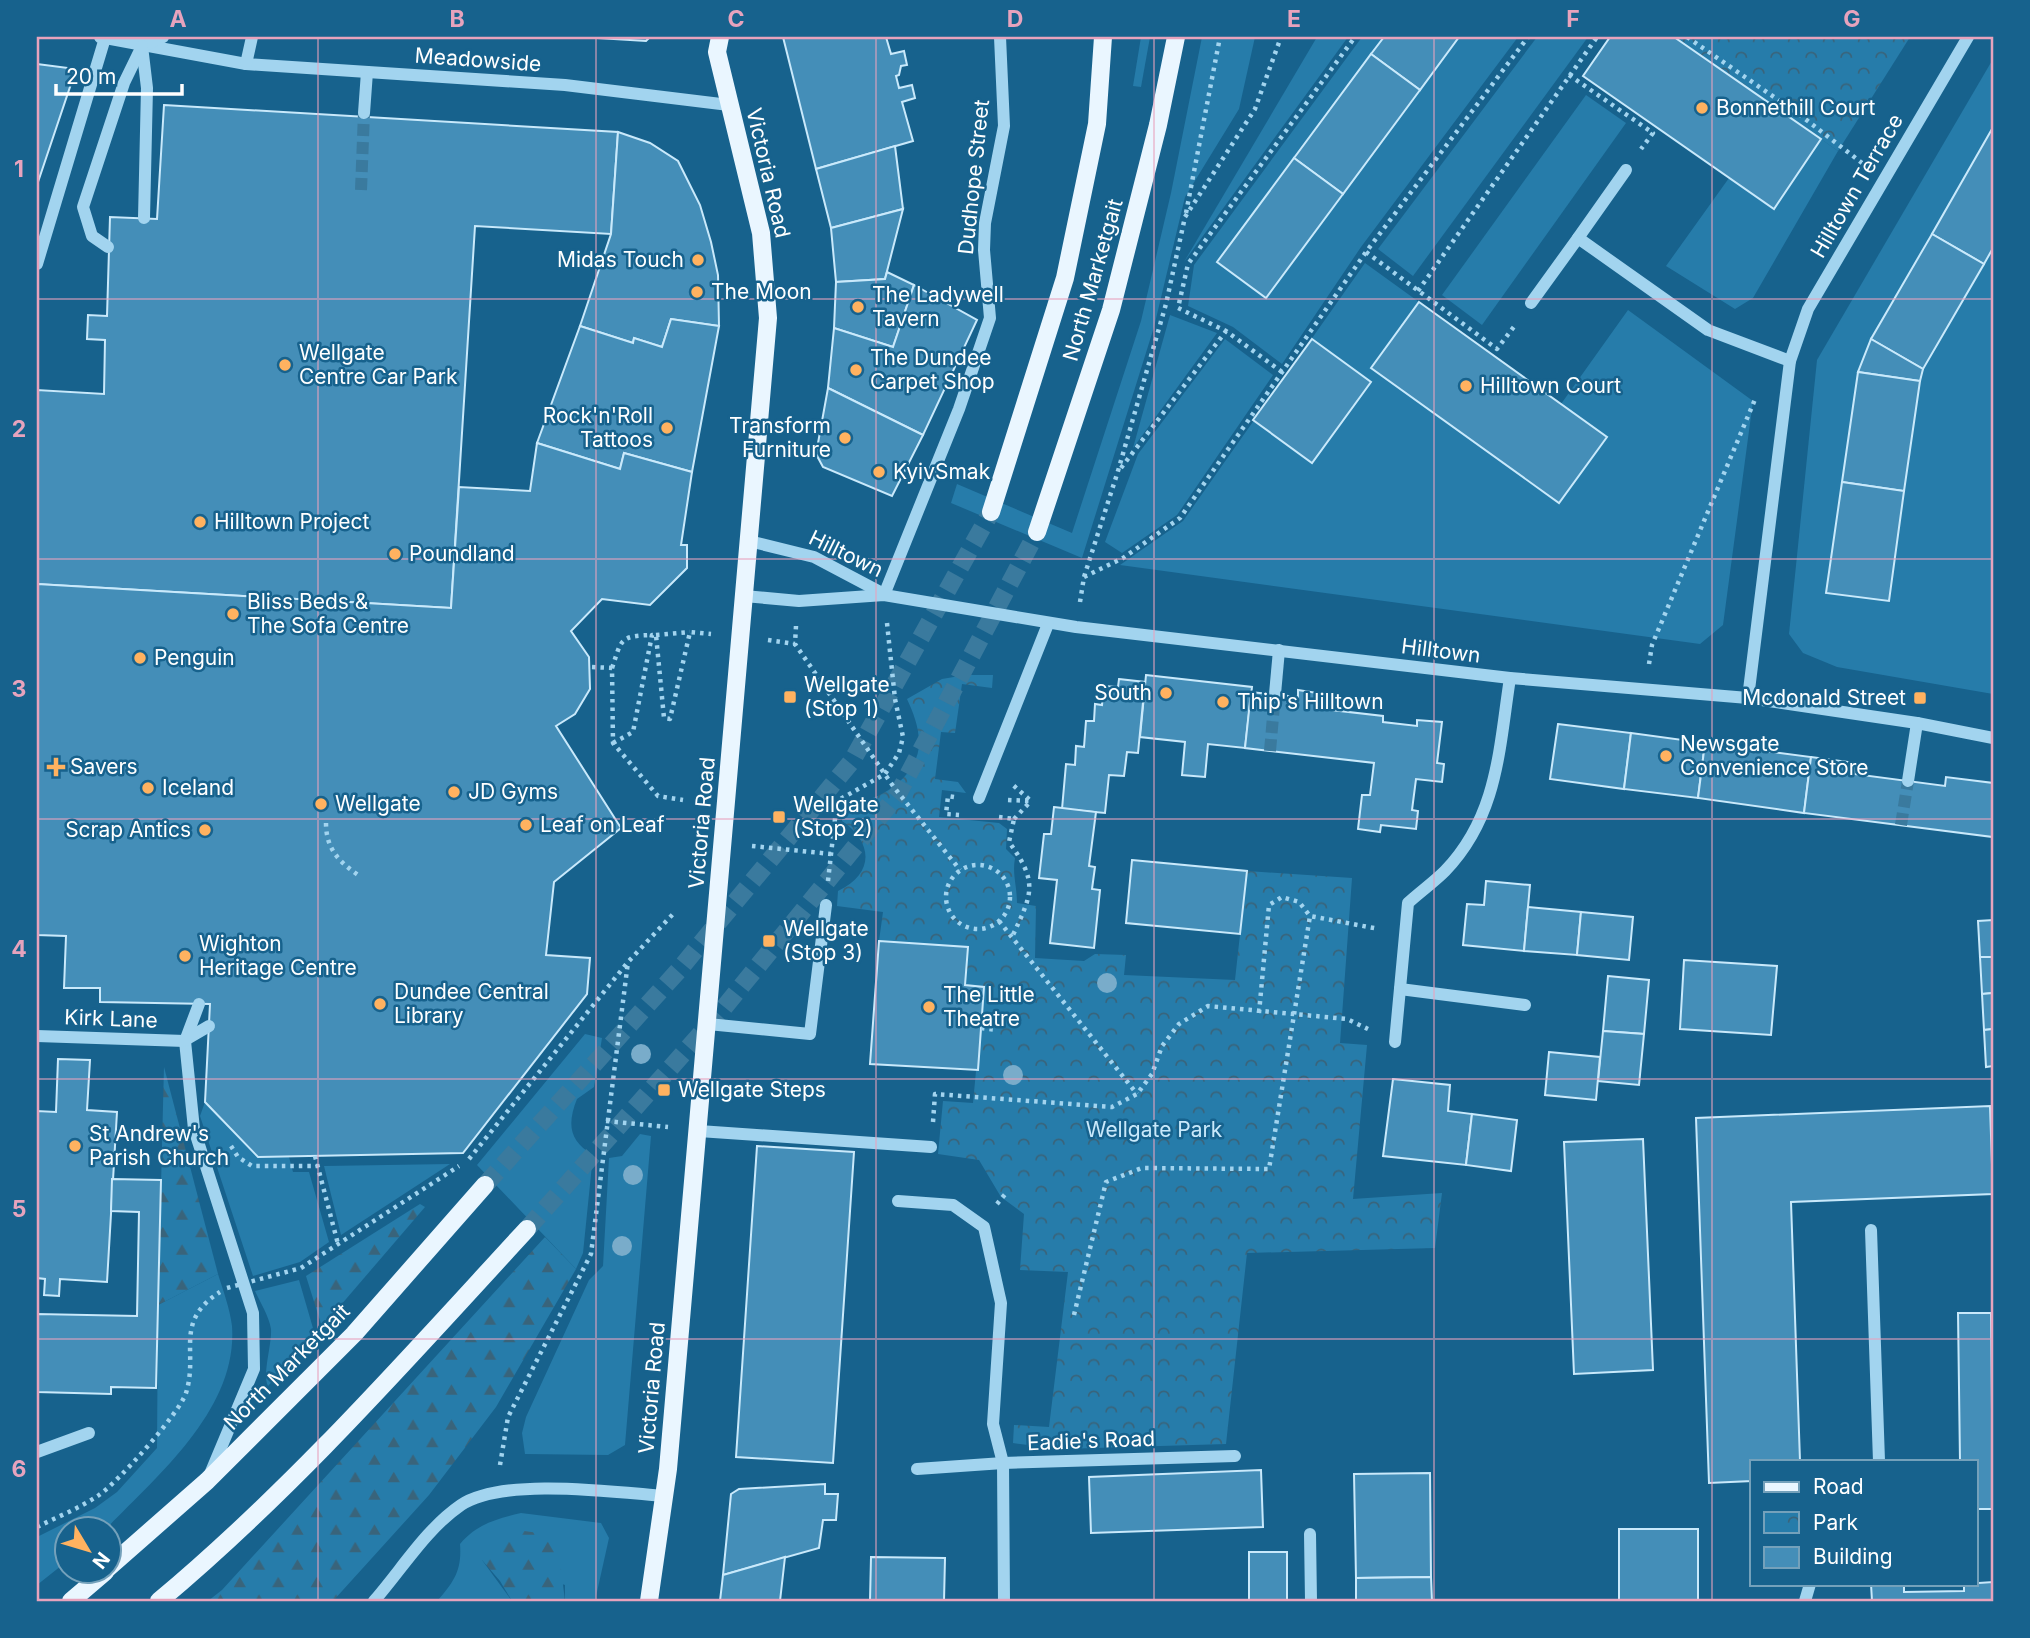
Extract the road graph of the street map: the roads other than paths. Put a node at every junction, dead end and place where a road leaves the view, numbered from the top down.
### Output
1 (102, 37) edge
2 (163, 37) edge
3 (252, 37) edge
4 (707, 37) edge
5 (1000, 37) edge
6 (1103, 37) edge
7 (1176, 37) edge
8 (1968, 37) edge
9 (718, 44) edge
10 (142, 46) junction
11 (246, 64) junction
12 (367, 72) junction
13 (729, 106) junction
14 (365, 113) tunnel mouth
15 (1626, 170) dead end
16 (144, 218) dead end
17 (1578, 238) junction
18 (108, 247) dead end
19 (37, 264) edge
20 (1531, 303) road end
21 (1790, 361) junction
22 (991, 512) tunnel mouth
23 (1037, 532) tunnel mouth
24 (749, 541) junction
25 (884, 594) junction
26 (744, 596) junction
27 (1048, 624) junction
28 (1279, 650) junction
29 (1510, 678) junction
30 (1275, 694) tunnel mouth
31 (1748, 698) junction
32 (1917, 723) junction
33 (1993, 738) edge
34 (1908, 781) tunnel mouth
35 (979, 798) road end
36 (826, 905) dead end
37 (1400, 989) junction
38 (199, 1004) dead end
39 (1525, 1005) dead end
40 (708, 1024) junction
41 (209, 1026) dead end
42 (37, 1036) edge
43 (184, 1041) junction
44 (1395, 1042) dead end
45 (699, 1130) junction
46 (931, 1147) dead end
47 (485, 1185) tunnel mouth
48 (898, 1201) dead end
49 (527, 1229) tunnel mouth
50 (1871, 1230) dead end
51 (89, 1433) dead end
52 (37, 1451) edge
53 (1235, 1456) dead end
54 (1879, 1460) edge
55 (1003, 1463) junction
56 (917, 1469) dead end
57 (207, 1481) junction
58 (664, 1496) junction
59 (1310, 1534) dead end
60 (122, 1557) edge
61 (88, 1586) edge
62 (71, 1601) edge
63 (159, 1601) edge
64 (374, 1601) edge
65 (649, 1601) edge
66 (1004, 1601) edge
67 (1311, 1601) edge

1 - 10 street, Meadowside
1 - 19 street
2 - 10 street
3 - 11 street
4 - 9 main road, Victoria Road
5 - 25 street, Dudhope Street
6 - 22 main road, North Marketgait
7 - 23 main road, North Marketgait
8 - 21 street, Hilltown Terrace
9 - 13 main road, Victoria Road
10 - 11 street, Meadowside
10 - 16 street
10 - 18 street
11 - 12 street, Meadowside
12 - 13 street, Meadowside
12 - 14 street
13 - 24 main road, Victoria Road
15 - 17 street
17 - 20 street
17 - 21 street
21 - 31 street, Hilltown Terrace
24 - 25 street, Hilltown
24 - 26 main road, Victoria Road
25 - 26 street, Hilltown
25 - 27 street, Hilltown
26 - 40 main road, Victoria Road
27 - 28 street, Hilltown
27 - 35 street
28 - 29 street, Hilltown
28 - 30 street
29 - 31 street, Hilltown
29 - 37 street
31 - 32 street, Hilltown
32 - 33 street, Hilltown
32 - 34 street
36 - 40 street
37 - 39 street
37 - 44 street
38 - 43 street
40 - 45 main road, Victoria Road
41 - 43 street
42 - 43 street, Kirk Lane
43 - 57 street
45 - 46 street
45 - 58 main road, Victoria Road
47 - 57 main road, North Marketgait
48 - 55 street
49 - 63 main road
50 - 54 street
51 - 52 street
53 - 55 street, Eadie's Road
55 - 56 street
55 - 66 street, Eadie's Road
57 - 60 main road, North Marketgait
58 - 64 street
58 - 65 main road, Victoria Road
59 - 67 street
61 - 62 main road, North Marketgait

